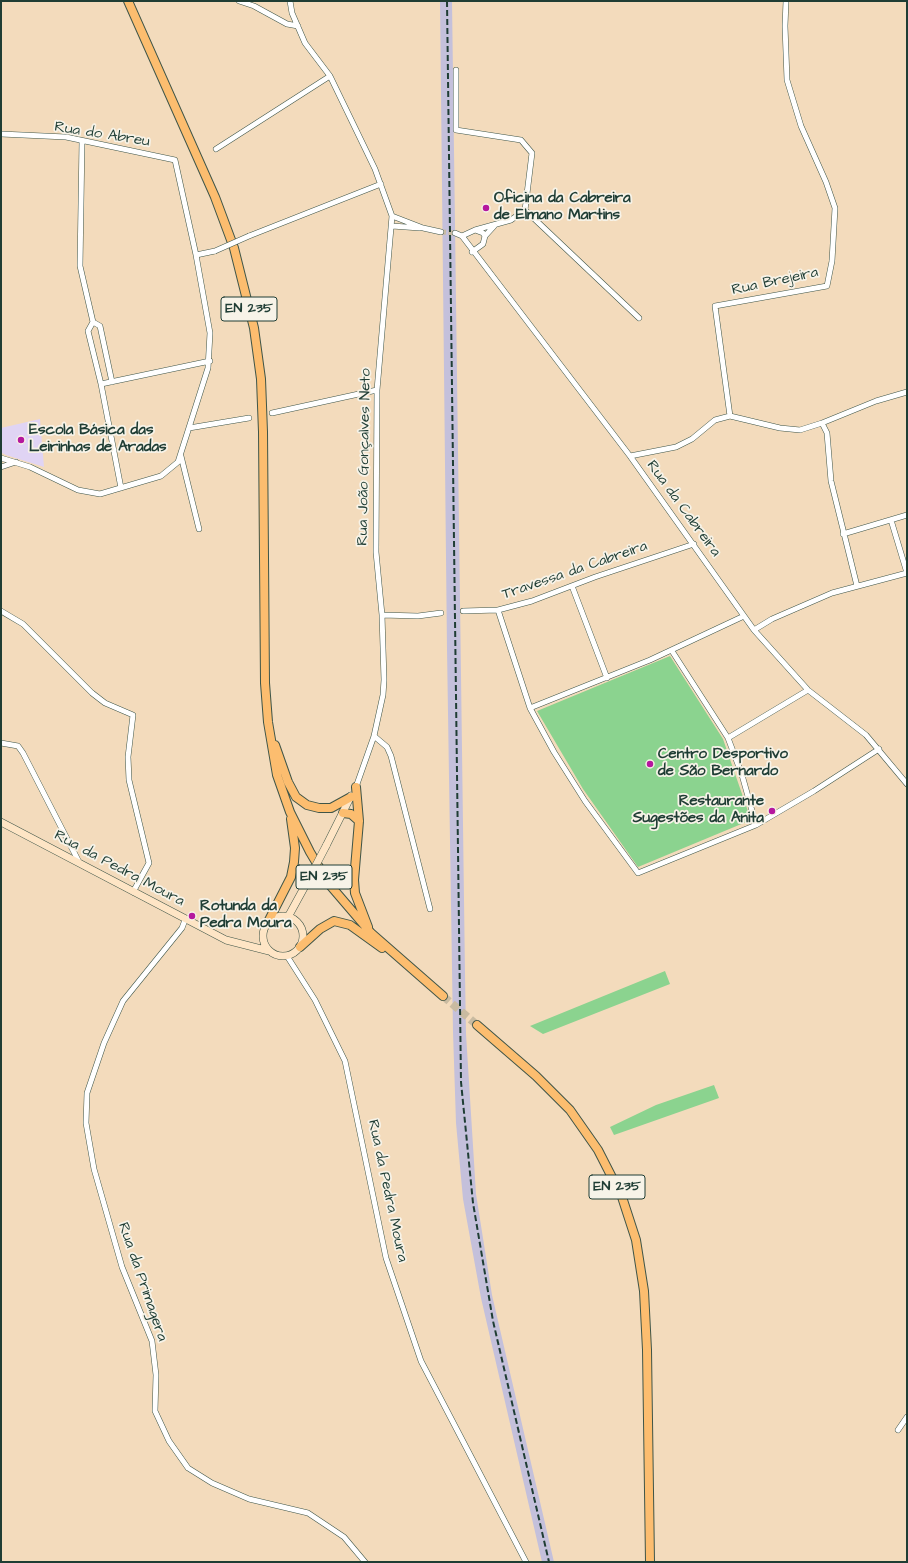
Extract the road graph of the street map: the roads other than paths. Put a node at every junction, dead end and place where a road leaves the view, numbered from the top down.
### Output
1 (128, 1) edge
2 (239, 1) edge
3 (290, 1) edge
4 (786, 1) edge
5 (298, 26) junction
6 (456, 70) dead end
7 (330, 76) junction
8 (1, 134) edge
9 (82, 141) junction
10 (216, 149) dead end
11 (381, 184) junction
12 (525, 210) junction
13 (392, 216) junction
14 (495, 225) junction
15 (392, 226) junction
16 (423, 228) junction
17 (475, 230) junction
18 (441, 232) tunnel mouth
19 (455, 233) tunnel mouth
20 (462, 236) junction
21 (485, 236) junction
22 (472, 252) junction
23 (196, 255) junction
24 (640, 318) dead end
25 (92, 322) junction
26 (210, 361) junction
27 (112, 382) junction
28 (101, 384) junction
29 (377, 390) junction
30 (907, 392) edge
31 (272, 413) dead end
32 (730, 416) junction
33 (249, 418) dead end
34 (822, 423) junction
35 (189, 428) junction
36 (181, 452) junction
37 (630, 456) junction
38 (1, 458) edge
39 (16, 462) junction
40 (1, 467) edge
41 (121, 488) junction
42 (907, 515) edge
43 (891, 520) junction
44 (199, 529) dead end
45 (843, 534) junction
46 (694, 544) junction
47 (572, 586) junction
48 (857, 586) junction
49 (498, 610) junction
50 (1, 611) edge
51 (463, 611) dead end
52 (441, 613) dead end
53 (382, 615) junction
54 (744, 616) junction
55 (754, 630) junction
56 (672, 651) junction
57 (607, 678) junction
58 (808, 690) junction
59 (530, 708) junction
60 (268, 722) junction
61 (374, 736) junction
62 (728, 738) junction
63 (1, 743) edge
64 (879, 749) junction
65 (907, 784) edge
66 (356, 787) junction
67 (351, 797) junction
68 (331, 808) junction
69 (290, 812) junction
70 (341, 815) junction
71 (359, 821) junction
72 (1, 822) edge
73 (756, 825) junction
74 (79, 862) junction
75 (133, 892) junction
76 (430, 909) dead end
77 (288, 917) junction
78 (185, 920) junction
79 (267, 924) junction
80 (371, 933) junction
81 (262, 936) junction
82 (246, 947) junction
83 (300, 947) junction
84 (269, 951) junction
85 (287, 956) junction
86 (402, 962) junction
87 (443, 996) tunnel mouth
88 (477, 1025) tunnel mouth
89 (907, 1417) edge
90 (898, 1430) dead end
91 (365, 1562) edge
92 (526, 1562) edge
93 (650, 1562) edge

1 - 60 main road, EN 235
2 - 5 street
3 - 5 street, Rua João Gonçalves Neto
4 - 32 street, Rua Brejeira
5 - 7 street, Rua João Gonçalves Neto
6 - 12 street
7 - 10 street
7 - 11 street, Rua João Gonçalves Neto
8 - 9 street, Rua do Abreu
9 - 23 street, Rua do Abreu
9 - 25 street
11 - 13 street, Rua João Gonçalves Neto
11 - 23 street, bridge
12 - 14 street
12 - 24 street
13 - 15 street, Rua João Gonçalves Neto
13 - 16 street
14 - 17 street
14 - 21 street
15 - 16 street
15 - 29 street, Rua João Gonçalves Neto
16 - 18 street
17 - 20 street
17 - 21 street
19 - 20 street
20 - 22 street, Rua da Cabreira
21 - 22 street
22 - 37 street, Rua da Cabreira
23 - 26 street
25 - 27 street
25 - 28 street
26 - 27 street
26 - 35 street
27 - 28 street
28 - 41 street
29 - 31 street
29 - 53 street, Rua João Gonçalves Neto
30 - 34 street
32 - 34 street
32 - 37 street
33 - 35 street
34 - 45 street
35 - 36 street
36 - 41 street
36 - 44 street
37 - 46 street, Rua da Cabreira
38 - 39 street
39 - 40 street
39 - 41 street
42 - 43 street
43 - 45 street
43 - 48 street
45 - 48 street
46 - 47 street, Travessa da Cabreira
46 - 54 street, Rua da Cabreira
47 - 49 street, Travessa da Cabreira
47 - 57 street
48 - 55 street
49 - 51 street, Travessa da Cabreira
49 - 59 street
50 - 75 street
52 - 53 street
53 - 61 street, Rua João Gonçalves Neto
54 - 55 street, Rua da Cabreira
54 - 56 street
55 - 58 street, Rua da Cabreira
56 - 57 street
56 - 62 street
57 - 59 street
58 - 62 street
58 - 64 street, Rua da Cabreira
59 - 73 street
60 - 68 main road
60 - 69 main road, EN 235
61 - 66 street, Rua João Gonçalves Neto
61 - 76 street
62 - 73 street
63 - 74 street
64 - 65 street, Rua da Cabreira
64 - 73 street
66 - 67 street, Rua João Gonçalves Neto
66 - 71 main road
67 - 68 main road
67 - 70 street, Rua João Gonçalves Neto
68 - 70 main road
69 - 79 main road
69 - 80 main road, EN 235
70 - 71 main road
70 - 77 street, Rua João Gonçalves Neto, bridge
71 - 80 main road
72 - 74 street, Rua da Pedra Moura
74 - 75 street, Rua da Pedra Moura
75 - 78 street, Rua da Pedra Moura
77 - 79 street
77 - 83 street
78 - 82 street, Rua da Pedra Moura
78 - 91 street, Rua da Primagera
79 - 81 street
80 - 86 main road, EN 235
81 - 82 street
81 - 84 street
82 - 84 street, Rua da Pedra Moura
83 - 85 street
83 - 86 main road
84 - 85 street
85 - 92 street, Rua da Pedra Moura
86 - 87 main road, EN 235
88 - 93 main road, EN 235
89 - 90 street

